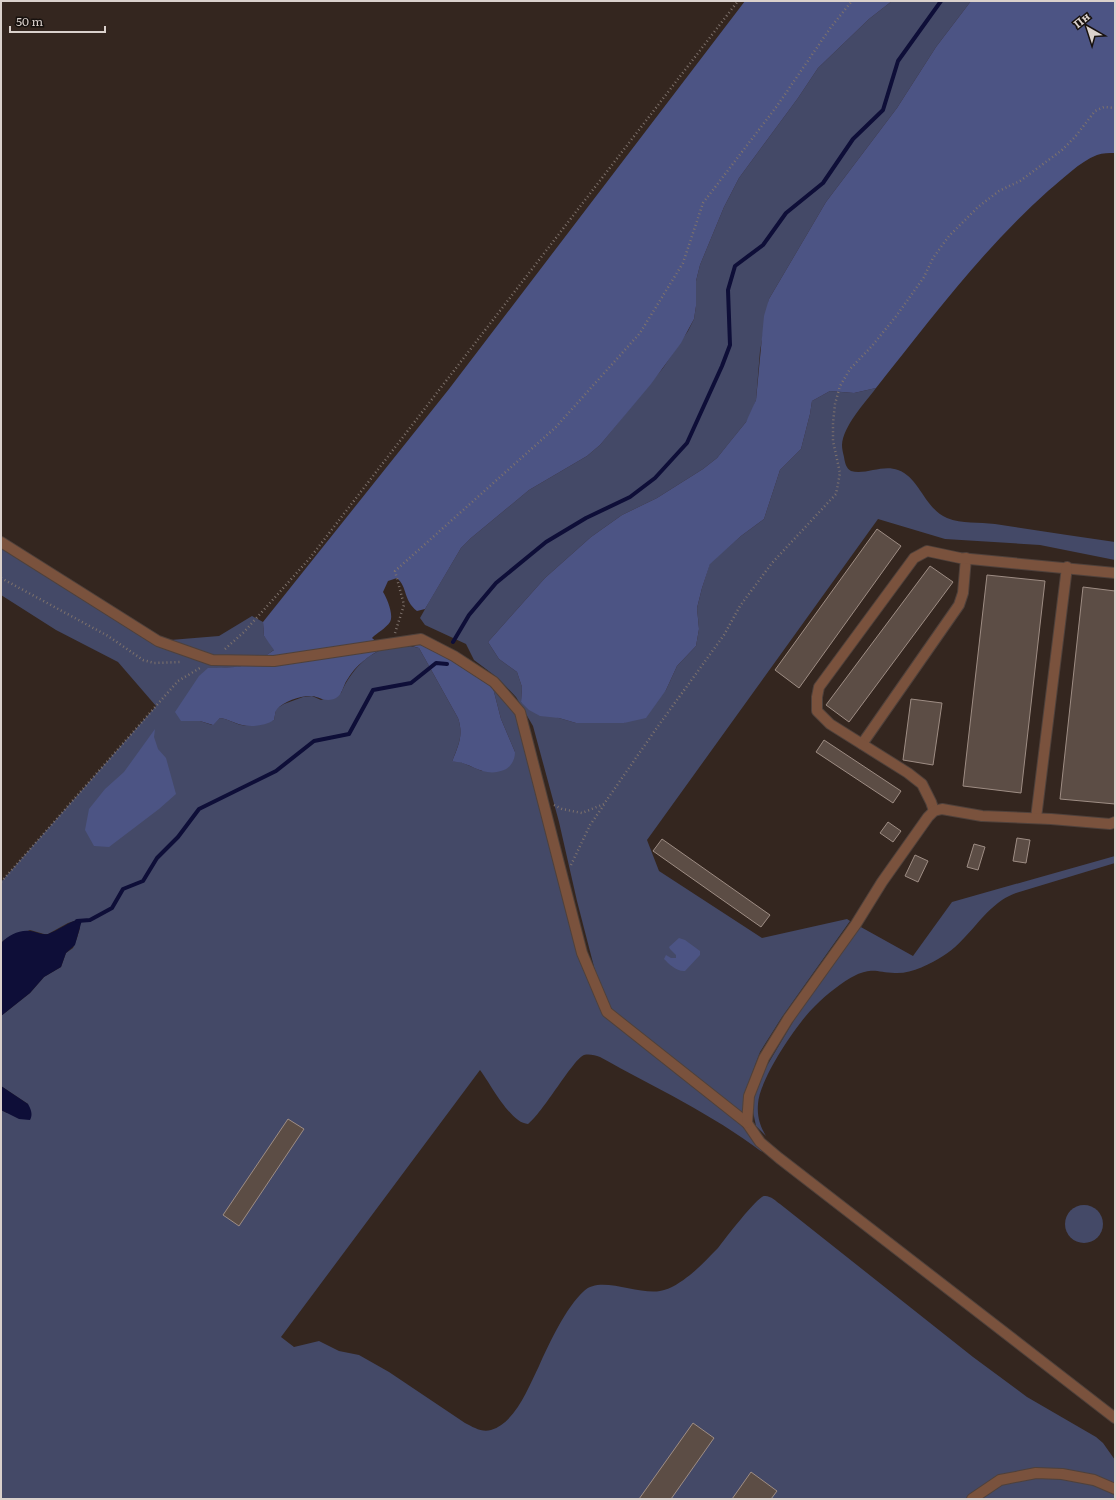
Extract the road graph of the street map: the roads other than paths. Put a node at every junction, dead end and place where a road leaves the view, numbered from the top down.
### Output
1 (1, 542) edge
2 (966, 558) junction
3 (1067, 568) junction
4 (1115, 573) edge
5 (862, 744) junction
6 (934, 811) junction
7 (1036, 818) junction
8 (1115, 822) edge
9 (747, 1123) junction
10 (1115, 1418) edge
11 (1115, 1489) edge
12 (972, 1499) edge

1 - 9 street
2 - 3 street
2 - 5 street
2 - 5 street
3 - 4 street
3 - 7 street
5 - 6 street
6 - 7 street
6 - 9 street
7 - 8 street
9 - 10 street
11 - 12 street

